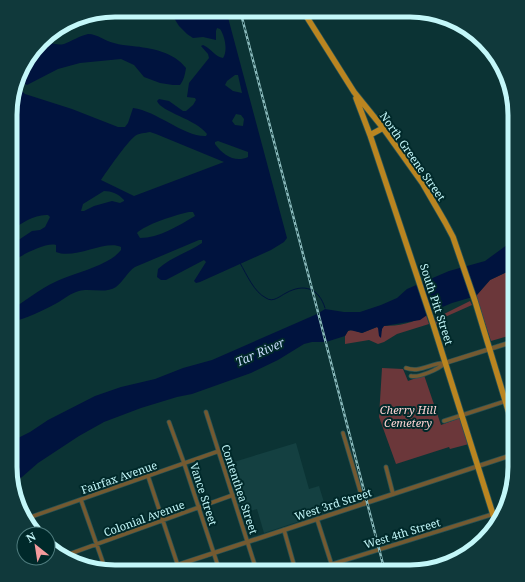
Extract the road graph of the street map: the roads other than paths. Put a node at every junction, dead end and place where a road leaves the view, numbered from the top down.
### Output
1 (307, 17) edge
2 (354, 92) junction
3 (383, 128) junction
4 (370, 134) junction
5 (508, 343) edge
6 (489, 349) junction
7 (445, 363) junction
8 (427, 367) junction
9 (413, 371) junction
10 (429, 372) junction
11 (411, 376) junction
12 (508, 400) edge
13 (505, 401) junction
14 (508, 411) edge
15 (206, 412) dead end
16 (462, 415) junction
17 (444, 421) dead end
18 (169, 422) dead end
19 (343, 433) dead end
20 (219, 451) junction
21 (508, 456) edge
22 (184, 463) junction
23 (478, 466) junction
24 (386, 467) dead end
25 (148, 476) junction
26 (393, 494) junction
27 (233, 495) junction
28 (81, 500) junction
29 (364, 504) junction
30 (199, 508) junction
31 (496, 514) edge
32 (493, 515) junction
33 (31, 517) edge
34 (317, 519) junction
35 (162, 520) junction
36 (284, 530) junction
37 (248, 542) junction
38 (97, 544) junction
39 (214, 553) junction
40 (70, 554) edge
41 (332, 563) junction
42 (104, 564) edge
43 (178, 564) joint
44 (218, 565) edge
45 (255, 565) edge
46 (294, 565) edge
47 (326, 565) edge

1 - 2 main road, North Greene Street
2 - 3 main road, North Greene Street
2 - 4 main road, South Pitt Street
3 - 4 main road
3 - 6 main road, North Greene Street
4 - 7 main road, South Pitt Street
5 - 6 street
6 - 7 street
6 - 13 main road, North Greene Street
7 - 8 street
7 - 10 street
7 - 16 main road, South Pitt Street
8 - 9 street
8 - 10 street
9 - 11 street
9 - 11 street
10 - 11 street
12 - 13 street
13 - 14 main road, North Greene Street
13 - 16 street
15 - 20 street, Contenthea Street
16 - 17 street
16 - 23 main road, South Pitt Street
18 - 22 street, Vance Street
19 - 29 street
20 - 22 street, Fairfax Avenue
20 - 27 street, Contenthea Street
21 - 23 street, West 3rd Street
22 - 25 street, Fairfax Avenue
22 - 30 street, Vance Street
23 - 26 street, West 3rd Street
23 - 32 main road, South Pitt Street
24 - 26 street
25 - 28 street, Fairfax Avenue
25 - 35 street
26 - 29 street, West 3rd Street
27 - 30 street, Colonial Avenue
27 - 37 street, Contenthea Street
28 - 33 street, Fairfax Avenue
28 - 38 street
29 - 34 street, West 3rd Street
30 - 35 street, Colonial Avenue
30 - 39 street, Vance Street
31 - 32 street, West 4th Street
32 - 41 street, West 4th Street
34 - 36 street, West 3rd Street
34 - 41 street
35 - 38 street, Colonial Avenue
35 - 43 street
36 - 37 street, West 3rd Street
36 - 46 street
37 - 39 street, West 3rd Street
37 - 45 street, Contenthea Street
38 - 40 street, Colonial Avenue
38 - 42 street
39 - 43 street, West 3rd Street
39 - 44 street, Vance Street
41 - 47 street, West 4th Street

